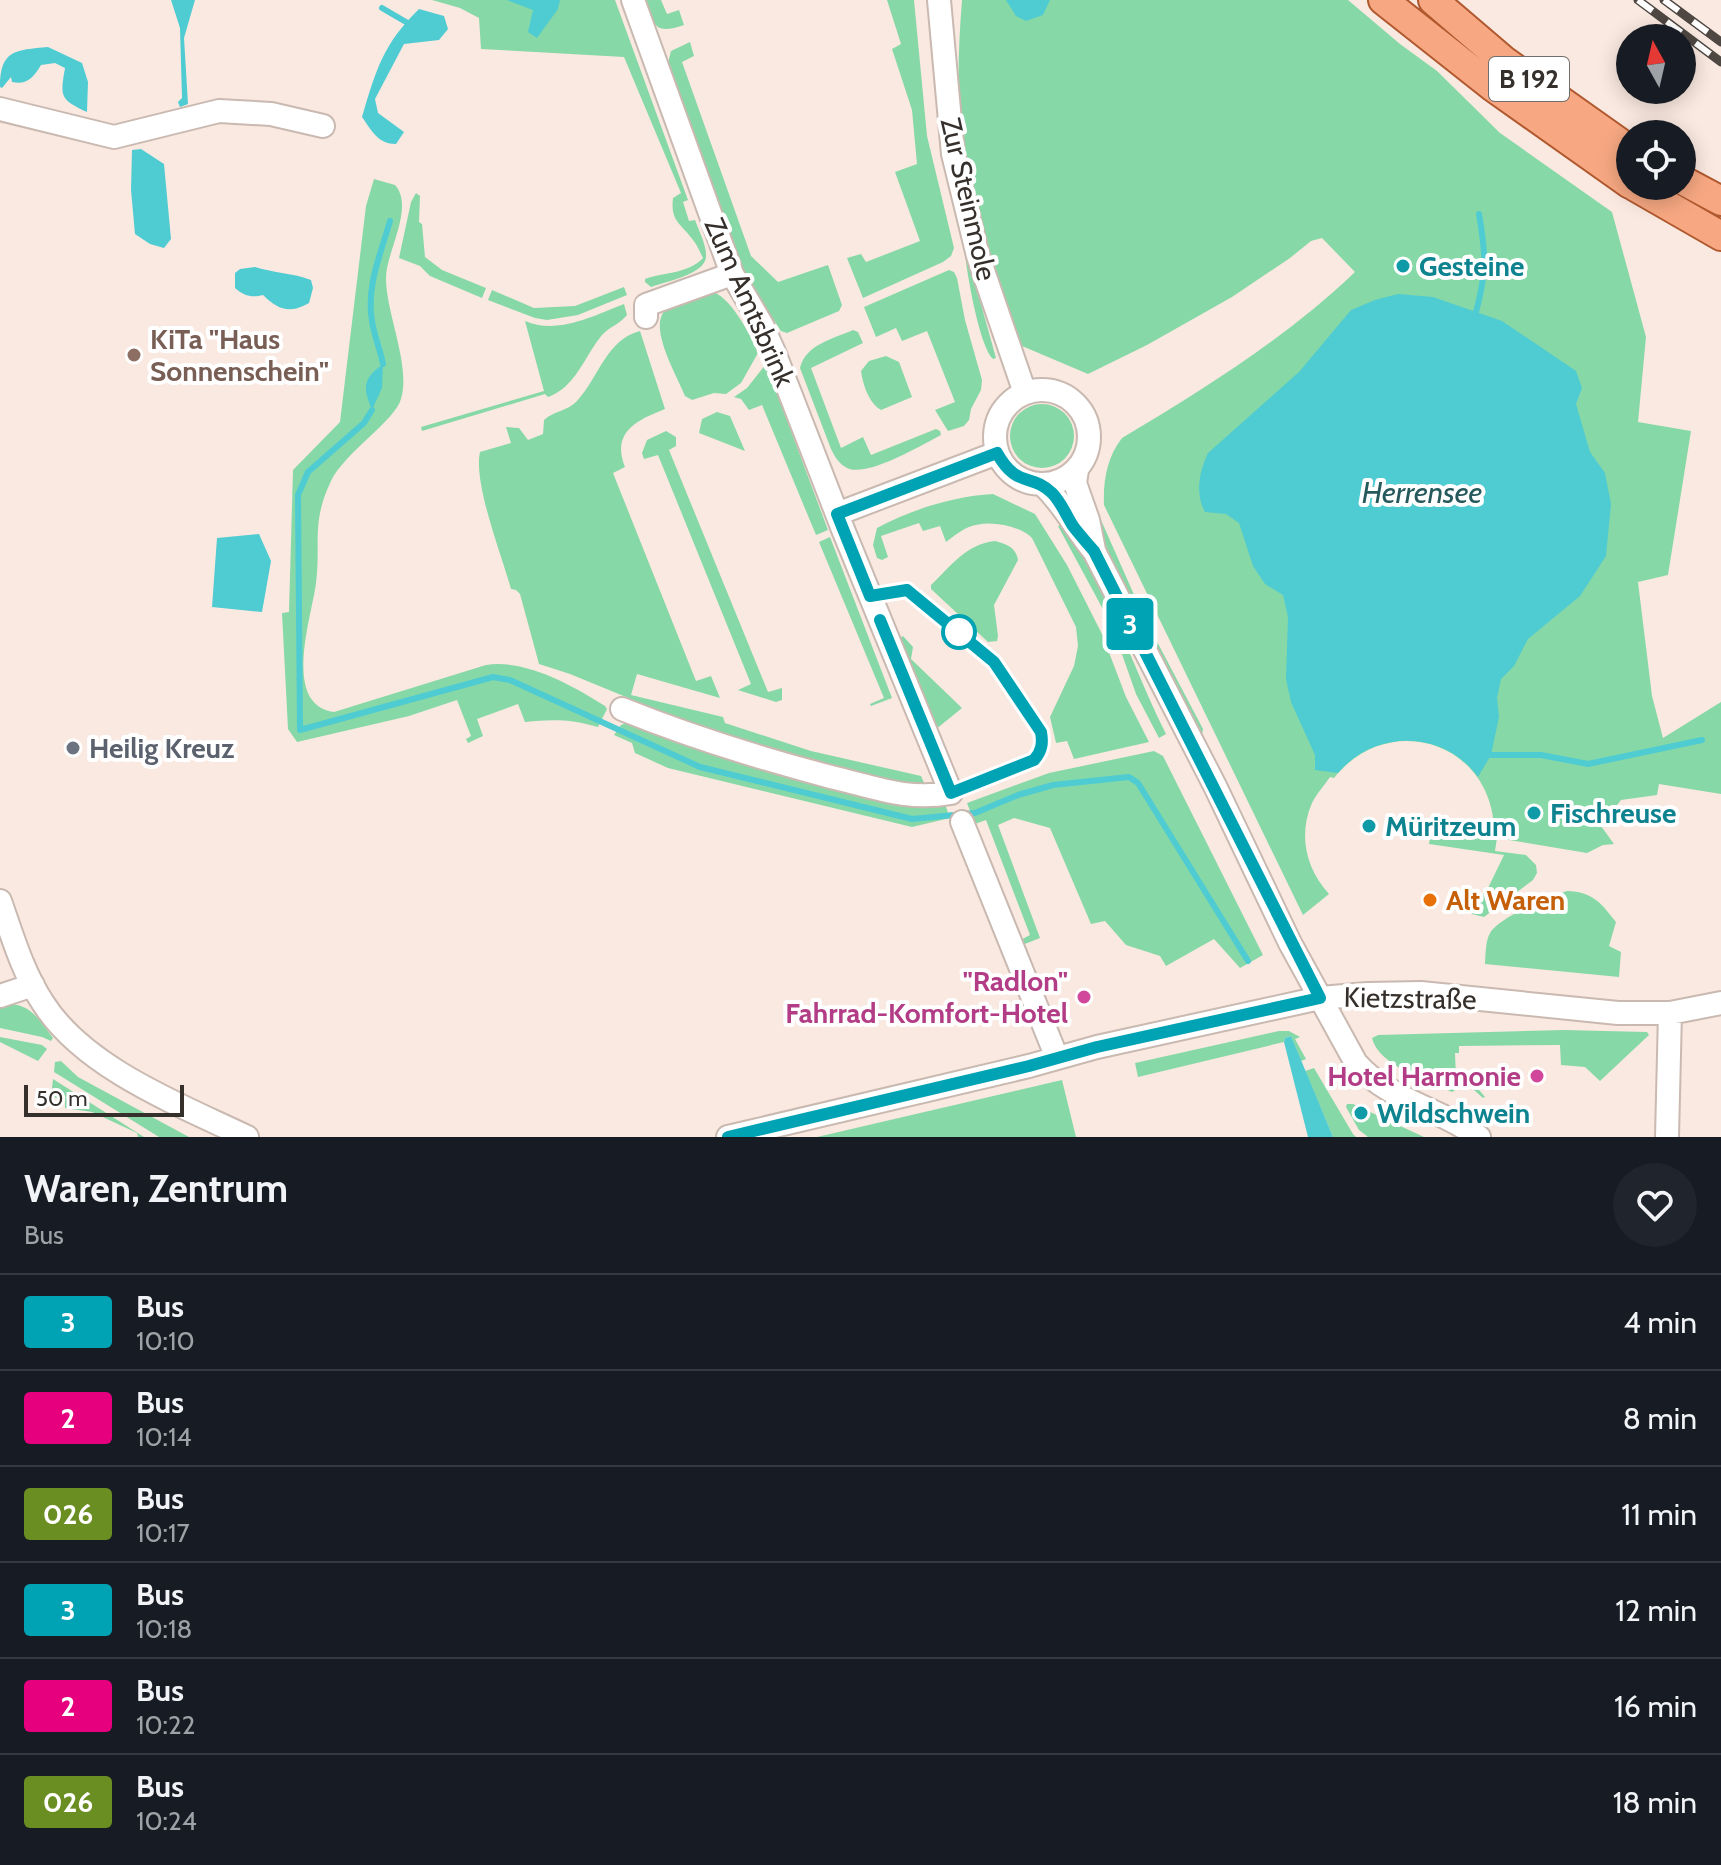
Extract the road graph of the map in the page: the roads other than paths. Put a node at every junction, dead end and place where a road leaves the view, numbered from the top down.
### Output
1 (633, 0) edge
2 (939, 0) edge
3 (1383, 0) edge
4 (1433, 0) edge
5 (0, 109) edge
6 (323, 126) dead end
7 (1616, 140) edge
8 (1616, 174) edge
9 (1696, 188) edge
10 (1658, 200) edge
11 (1721, 201) edge
12 (1721, 236) edge
13 (732, 274) junction
14 (646, 317) dead end
15 (1025, 393) junction
16 (997, 453) junction
17 (1077, 470) junction
18 (1042, 484) junction
19 (837, 514) junction
20 (1094, 551) junction
21 (622, 709) dead end
22 (962, 822) dead end
23 (0, 901) edge
24 (33, 985) junction
25 (0, 996) edge
26 (1320, 998) junction
27 (1721, 1003) edge
28 (1670, 1013) junction
29 (1057, 1058) junction
30 (247, 1137) edge
31 (728, 1137) edge
32 (1479, 1137) edge
33 (1667, 1137) edge

1 - 13 street, Zum Amtsbrink
2 - 15 street, Zur Steinmole
3 - 8 main road, B 192
4 - 7 main road, B 192
5 - 6 street
9 - 11 main road
10 - 12 main road, B 192
13 - 14 street
13 - 19 street, Zum Amtsbrink
15 - 16 street
15 - 17 street
16 - 18 street
16 - 19 street
17 - 18 street
17 - 20 street
18 - 20 street
19 - 21 street, Zum Amtsbrink
20 - 26 street
22 - 29 street
23 - 24 street
24 - 25 street
24 - 30 street
26 - 28 street, Kietzstraße
26 - 29 street, Kietzstraße
26 - 32 street
27 - 28 street, Kietzstraße
28 - 33 street
29 - 31 street, Kietzstraße

